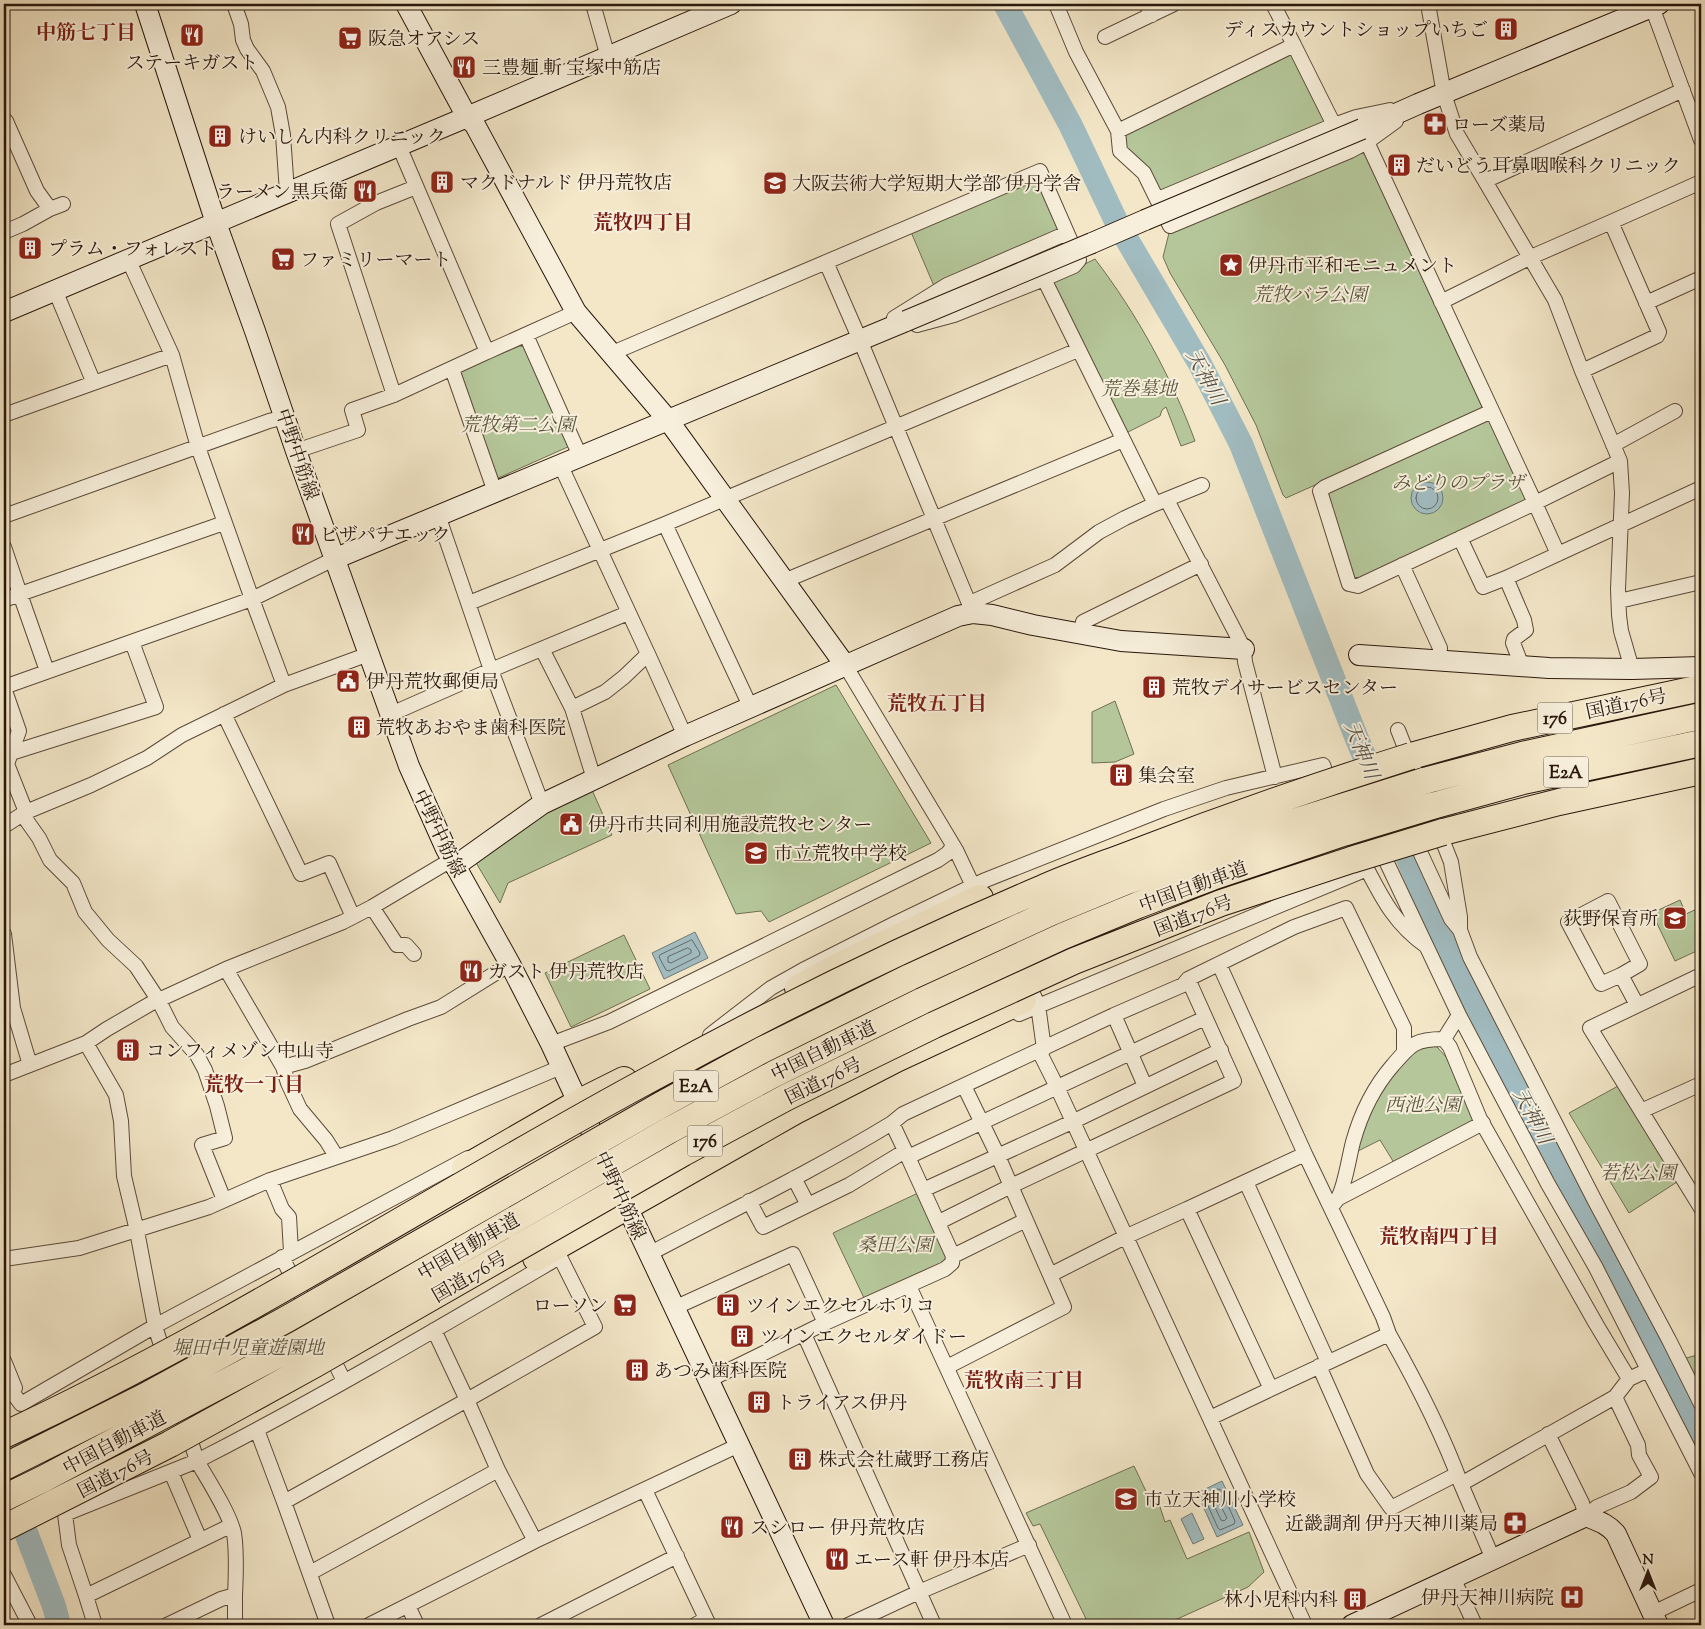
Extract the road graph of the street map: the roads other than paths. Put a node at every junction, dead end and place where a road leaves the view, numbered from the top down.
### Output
1 (145, 4) edge
2 (234, 4) edge
3 (406, 4) edge
4 (593, 4) edge
5 (731, 4) edge
6 (1056, 4) edge
7 (1174, 4) edge
8 (1273, 4) edge
9 (1428, 4) edge
10 (1654, 5) edge
11 (1149, 9) edge
12 (1105, 37) dead end
13 (1294, 45) junction
14 (608, 57) junction
15 (1683, 90) junction
16 (1444, 94) junction
17 (1418, 104) junction
18 (467, 117) junction
19 (1334, 125) junction
20 (7, 129) edge
21 (1118, 131) junction
22 (1365, 136) junction
23 (1701, 140) edge
24 (399, 146) junction
25 (1485, 181) junction
26 (1701, 182) edge
27 (416, 187) junction
28 (287, 192) junction
29 (1158, 199) junction
30 (1611, 222) junction
31 (216, 224) junction
32 (9, 226) edge
33 (1068, 233) junction
34 (1531, 257) junction
35 (129, 261) junction
36 (826, 262) junction
37 (1701, 278) edge
38 (1044, 279) junction
39 (56, 290) junction
40 (1441, 302) junction
41 (1646, 303) junction
42 (4, 312) edge
43 (576, 312) junction
44 (526, 335) junction
45 (860, 340) junction
46 (1078, 350) junction
47 (487, 352) junction
48 (610, 354) junction
49 (172, 355) junction
50 (452, 369) junction
51 (1582, 370) junction
52 (93, 382) junction
53 (394, 395) junction
54 (1492, 411) junction
55 (1675, 411) dead end
56 (4, 414) edge
57 (285, 417) junction
58 (668, 420) junction
59 (895, 427) junction
60 (1123, 439) junction
61 (1613, 445) junction
62 (198, 447) junction
63 (296, 451) junction
64 (580, 456) junction
65 (1620, 461) junction
66 (560, 464) junction
67 (1202, 485) dead end
68 (1701, 488) edge
69 (495, 492) junction
70 (723, 499) junction
71 (1161, 502) junction
72 (1535, 503) junction
73 (438, 515) junction
74 (4, 516) edge
75 (933, 518) junction
76 (224, 523) junction
77 (665, 524) junction
78 (1621, 525) junction
79 (1460, 538) junction
80 (4, 547) edge
81 (599, 551) junction
82 (1558, 554) junction
83 (334, 559) junction
84 (1201, 564) junction
85 (1402, 566) junction
86 (1506, 578) junction
87 (784, 581) junction
88 (1701, 582) edge
89 (20, 594) junction
90 (252, 599) junction
91 (4, 600) edge
92 (1619, 601) junction
93 (469, 603) junction
94 (971, 608) junction
95 (628, 613) junction
96 (1080, 634) junction
97 (132, 642) junction
98 (542, 649) junction
99 (1244, 649) junction
100 (369, 654) junction
101 (648, 654) junction
102 (1359, 655) dead end
103 (1439, 660) junction
104 (845, 665) junction
105 (1522, 666) junction
106 (1701, 667) edge
107 (1632, 669) junction
108 (491, 670) junction
109 (48, 672) junction
110 (284, 684) junction
111 (4, 687) edge
112 (1701, 688) edge
113 (572, 708) junction
114 (751, 708) junction
115 (224, 714) junction
116 (391, 714) junction
117 (1701, 716) edge
118 (1398, 730) dead end
119 (685, 736) junction
120 (1701, 743) edge
121 (11, 753) junction
122 (1701, 771) edge
123 (1275, 776) junction
124 (1341, 778) junction
125 (594, 779) junction
126 (542, 804) junction
127 (24, 813) junction
128 (4, 826) edge
129 (954, 846) junction
130 (1421, 854) dead end
131 (453, 863) junction
132 (1387, 863) dead end
133 (1359, 864) junction
134 (978, 888) junction
135 (372, 907) junction
136 (353, 917) junction
137 (1460, 930) junction
138 (4, 934) edge
139 (1428, 948) junction
140 (414, 954) dead end
141 (510, 964) junction
142 (1219, 964) junction
143 (226, 969) junction
144 (1621, 975) junction
145 (1701, 975) edge
146 (1188, 979) junction
147 (159, 1000) junction
148 (1030, 1003) junction
149 (1637, 1006) junction
150 (1114, 1015) junction
151 (1459, 1015) junction
152 (1205, 1018) junction
153 (1444, 1039) junction
154 (86, 1043) junction
155 (551, 1044) junction
156 (1041, 1050) junction
157 (1221, 1050) junction
158 (1130, 1052) junction
159 (1404, 1052) junction
160 (30, 1065) junction
161 (283, 1067) junction
162 (561, 1067) junction
163 (4, 1075) edge
164 (1701, 1084) edge
165 (964, 1086) junction
166 (1057, 1086) junction
167 (1145, 1086) junction
168 (578, 1103) junction
169 (1641, 1111) junction
170 (982, 1122) junction
171 (1072, 1122) junction
172 (1482, 1123) junction
173 (892, 1124) junction
174 (494, 1151) junction
175 (1086, 1152) junction
176 (906, 1154) junction
177 (1305, 1154) junction
178 (336, 1156) junction
179 (998, 1156) junction
180 (794, 1178) junction
181 (270, 1180) junction
182 (1246, 1182) junction
183 (1011, 1186) junction
184 (923, 1190) junction
185 (224, 1200) junction
186 (749, 1201) junction
187 (1335, 1202) junction
188 (808, 1205) junction
189 (626, 1207) junction
190 (1701, 1208) edge
191 (1187, 1209) junction
192 (1026, 1220) junction
193 (939, 1222) junction
194 (137, 1231) junction
195 (1125, 1237) junction
196 (555, 1251) junction
197 (287, 1254) junction
198 (649, 1254) junction
199 (954, 1256) junction
200 (4, 1259) edge
201 (1050, 1275) junction
202 (909, 1286) junction
203 (674, 1308) junction
204 (826, 1323) junction
205 (155, 1326) junction
206 (434, 1330) junction
207 (804, 1334) junction
208 (1389, 1334) junction
209 (4, 1361) edge
210 (1324, 1364) junction
211 (947, 1367) junction
212 (1648, 1370) junction
213 (1630, 1379) junction
214 (709, 1380) junction
215 (4, 1381) edge
216 (344, 1381) junction
217 (1271, 1389) junction
218 (1615, 1397) junction
219 (468, 1400) junction
220 (1701, 1404) edge
221 (1210, 1418) junction
222 (32, 1424) junction
223 (257, 1430) junction
224 (1548, 1434) junction
225 (4, 1435) edge
226 (739, 1445) junction
227 (197, 1460) junction
228 (4, 1467) edge
229 (498, 1470) junction
230 (171, 1472) junction
231 (1701, 1472) edge
232 (1459, 1479) junction
233 (645, 1490) junction
234 (4, 1498) edge
235 (284, 1502) junction
236 (58, 1510) junction
237 (1586, 1516) junction
238 (230, 1526) junction
239 (4, 1528) edge
240 (200, 1540) junction
241 (534, 1541) junction
242 (1029, 1546) junction
243 (677, 1556) junction
244 (1493, 1559) junction
245 (310, 1573) junction
246 (4, 1575) edge
247 (1453, 1578) junction
248 (1701, 1590) edge
249 (919, 1592) junction
250 (235, 1595) junction
251 (86, 1596) junction
252 (408, 1606) junction
253 (1655, 1619) edge
254 (704, 1623) edge
255 (30, 1625) edge
256 (95, 1625) edge
257 (167, 1625) edge
258 (235, 1625) edge
259 (328, 1625) edge
260 (369, 1625) edge
261 (418, 1625) edge
262 (541, 1625) edge
263 (824, 1625) edge
264 (848, 1625) edge
265 (934, 1625) edge
266 (1065, 1625) edge
267 (1305, 1625) edge
268 (1352, 1625) edge
269 (1475, 1625) edge

1 - 31 street, 中野中筋線
2 - 28 street
3 - 18 street
4 - 14 street
5 - 14 street
6 - 21 street
7 - 11 street
8 - 13 street
9 - 16 street
10 - 15 street
10 - 16 street
11 - 12 street
13 - 19 street
13 - 21 street
14 - 18 street
15 - 23 street
15 - 25 street
16 - 17 street
16 - 25 street
17 - 19 street
17 - 22 street
18 - 24 street
18 - 43 street
19 - 29 street
20 - 32 street
21 - 29 street
22 - 29 street
22 - 40 street
22 - 45 street, bridge
24 - 27 street
24 - 28 street
25 - 34 street
26 - 30 street
27 - 47 street
27 - 53 street
28 - 31 street
30 - 34 street
30 - 41 street
31 - 35 street
31 - 57 street, 中野中筋線
33 - 36 street
33 - 38 street
33 - 45 street
34 - 40 street
34 - 51 street
35 - 39 street
35 - 49 street
36 - 45 street
36 - 48 street
37 - 41 street
38 - 45 street
38 - 46 street
39 - 42 street
39 - 52 street
40 - 54 street
41 - 51 street
43 - 44 street
43 - 48 street
44 - 47 street
44 - 64 street
45 - 58 street
45 - 59 street
46 - 59 street
46 - 60 street
47 - 50 street
48 - 58 street
49 - 52 street
49 - 62 street
50 - 53 street
50 - 69 street
51 - 61 street
52 - 56 street
53 - 63 street
54 - 72 street
54 - 85 street
55 - 61 street
57 - 62 street
57 - 63 street, 中野中筋線
58 - 64 street
58 - 70 street
59 - 70 street
59 - 75 street
60 - 71 street
60 - 75 street
61 - 65 street
62 - 74 street
62 - 76 street
63 - 83 street, 中野中筋線
64 - 66 street
65 - 72 street
65 - 78 street
66 - 69 street
66 - 81 street
67 - 71 street
68 - 78 street
69 - 73 street
70 - 77 street
70 - 87 street
71 - 84 street
71 - 94 street
72 - 79 street
72 - 82 street
73 - 83 street
73 - 93 street
75 - 87 street
75 - 94 street
76 - 89 street
76 - 90 street
77 - 81 street
77 - 114 street
78 - 82 street
78 - 92 street
79 - 85 street
79 - 86 street
80 - 89 street
81 - 93 street
81 - 95 street
82 - 86 street
83 - 90 street
83 - 100 street, 中野中筋線
84 - 96 street
84 - 99 street
85 - 103 street
86 - 105 street
87 - 104 street
88 - 92 street
89 - 91 street
89 - 109 street
90 - 97 street
90 - 110 street
92 - 107 street
93 - 108 street
94 - 96 street
94 - 104 street
95 - 98 street
95 - 101 street
96 - 99 street
97 - 109 street
97 - 121 street
98 - 108 street
98 - 113 street
99 - 123 street
100 - 110 street
100 - 116 street, 中野中筋線
101 - 113 street
101 - 119 street
102 - 103 street
103 - 105 street
104 - 114 street
104 - 129 street
105 - 107 street
106 - 107 street
108 - 116 street
108 - 126 street
109 - 111 street
110 - 115 street
111 - 121 street
112 - 124 highway, 国道176号 / 176, bridge
113 - 125 street
114 - 119 street
115 - 127 street
115 - 136 street
116 - 131 street, 中野中筋線
117 - 228 highway, 中国自動車道 / E2A, bridge
118 - 137 street
119 - 125 street
120 - 234 highway, 中国自動車道 / E2A, bridge
121 - 127 street
122 - 133 highway, 国道176号 / 176, bridge
123 - 133 street
123 - 134 street
124 - 134 highway, bridge
124 - 222 highway, 国道176号 / 176, bridge
125 - 126 street
126 - 131 street
127 - 128 street
127 - 147 street
129 - 134 street
129 - 155 street
130 - 137 street
131 - 135 street
131 - 141 street, 中野中筋線
132 - 139 street
133 - 139 street
133 - 148 highway, bridge
133 - 236 highway, 国道176号 / 176, bridge
134 - 148 street
134 - 168 highway
135 - 136 street
135 - 140 street
136 - 143 street
137 - 220 street
138 - 160 street
139 - 151 street
141 - 155 street, 中野中筋線
141 - 161 street
142 - 146 street
142 - 159 street
142 - 177 street
143 - 147 street
143 - 161 street
144 - 144 street
144 - 149 street
145 - 149 street
146 - 150 street
146 - 152 street
147 - 154 street
147 - 185 street
148 - 156 street
148 - 189 highway
149 - 169 street
150 - 156 street
150 - 158 street
151 - 153 street
151 - 212 street
152 - 157 street
152 - 158 street
153 - 159 street
153 - 172 street
154 - 160 street
154 - 194 street
155 - 162 street, 中野中筋線
156 - 165 street
156 - 166 street
157 - 167 street
157 - 175 street
158 - 166 street
158 - 167 street
159 - 187 street
160 - 163 street
161 - 178 street
162 - 168 street, 中野中筋線
162 - 178 street
164 - 169 street
165 - 170 street
165 - 173 street
166 - 170 street
166 - 171 street
167 - 171 street
168 - 174 highway
168 - 189 street, 中野中筋線
169 - 190 street
170 - 176 street
170 - 179 street
171 - 175 street
171 - 179 street
172 - 187 street
172 - 213 street
173 - 176 street
173 - 180 street
174 - 197 street
174 - 222 highway, bridge
175 - 183 street
175 - 195 street
176 - 184 street
176 - 188 street
177 - 182 street
177 - 187 street
178 - 181 street
179 - 183 street
179 - 184 street
180 - 186 street
180 - 188 street
181 - 185 street
181 - 197 street
182 - 191 street
182 - 210 street
183 - 192 street
183 - 193 street
184 - 193 street
185 - 194 street
186 - 188 street
186 - 198 street
187 - 208 street
189 - 196 highway
189 - 198 street, 中野中筋線
191 - 195 street
191 - 217 street
192 - 199 street
192 - 201 street
193 - 199 street
194 - 200 street
194 - 205 street
195 - 201 street
195 - 221 street
196 - 206 street
196 - 219 street
196 - 236 highway, bridge
197 - 205 street
197 - 216 street
198 - 203 street, 中野中筋線
199 - 202 street
201 - 211 street
202 - 204 street
202 - 211 street
203 - 204 street
203 - 214 street, 中野中筋線
204 - 207 street
205 - 222 street
205 - 227 street
206 - 216 street
206 - 219 street
207 - 214 street
207 - 249 street
208 - 210 street
208 - 232 street
209 - 222 street
210 - 217 street
210 - 232 street
211 - 242 street
212 - 213 street
212 - 231 street
213 - 218 street
214 - 226 street, 中野中筋線
215 - 222 street
216 - 223 street
217 - 221 street
218 - 224 street
218 - 237 street
219 - 229 street
219 - 235 street
221 - 267 street
222 - 225 highway, 国道176号 / 176, bridge
222 - 236 street
223 - 227 street
223 - 235 street
224 - 232 street
224 - 237 street
226 - 233 street
226 - 263 street, 中野中筋線
227 - 230 street
227 - 238 street
229 - 241 street
229 - 245 street
230 - 236 street
230 - 240 street
232 - 244 street
233 - 241 street
233 - 243 street
235 - 245 street
236 - 239 highway, 国道176号 / 176, bridge
236 - 251 street
237 - 244 street
237 - 253 street
238 - 240 street
238 - 250 street
240 - 251 street
241 - 252 street
242 - 249 street
242 - 266 street
243 - 254 street
243 - 262 street
244 - 247 street
245 - 259 street
246 - 255 street
247 - 268 street
247 - 269 street
248 - 253 street
249 - 264 street
249 - 265 street
250 - 257 street
250 - 258 street
251 - 256 street
252 - 260 street
252 - 261 street

